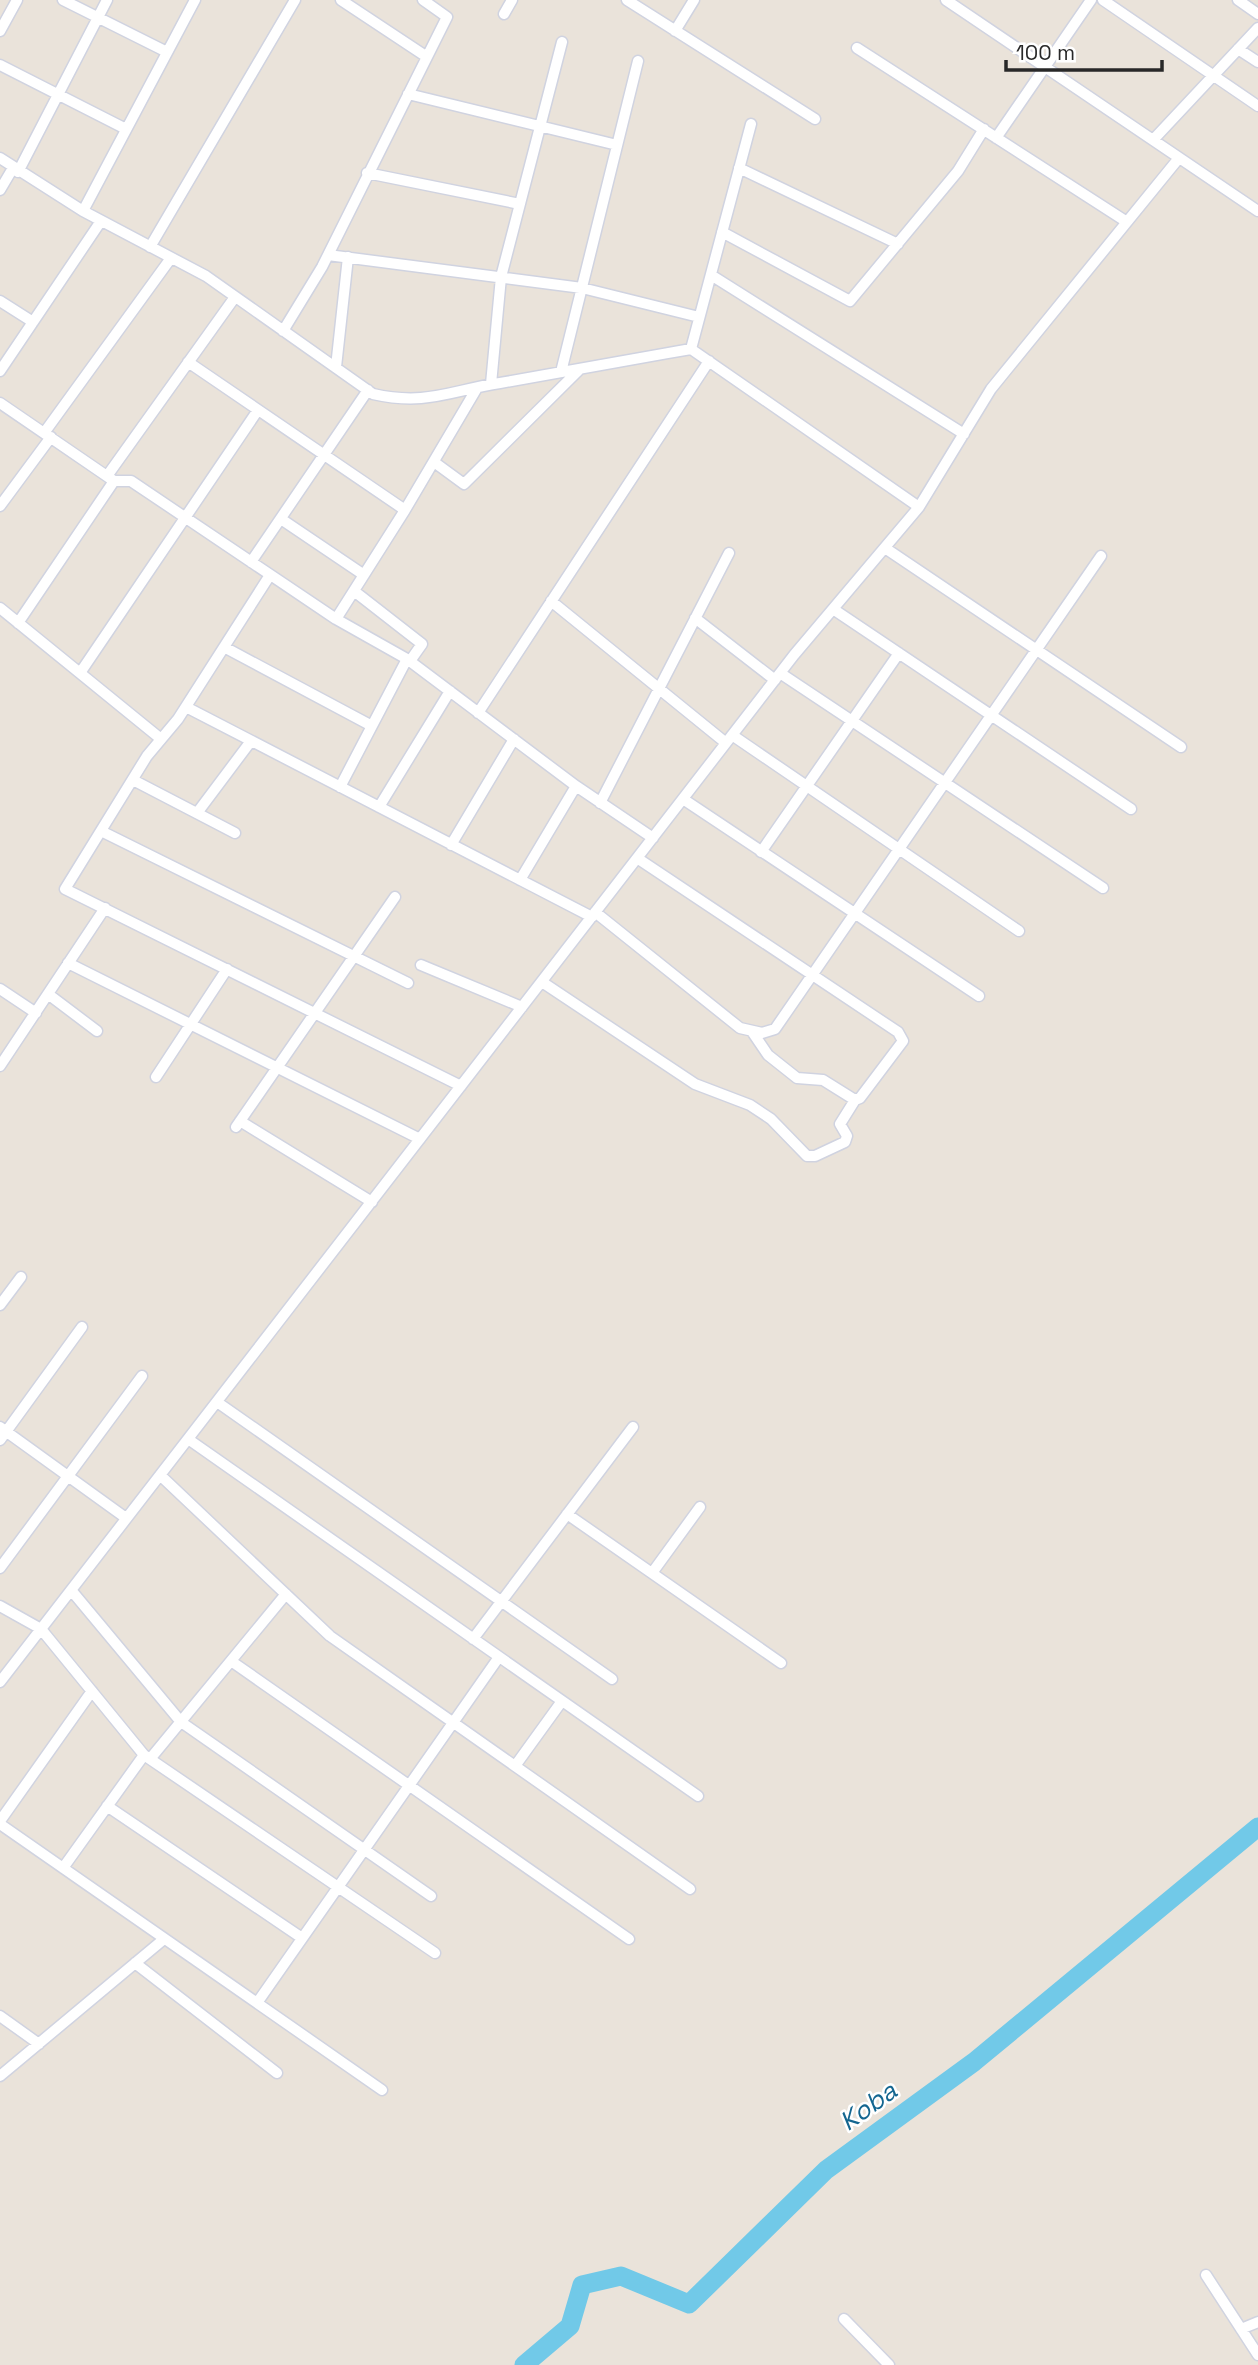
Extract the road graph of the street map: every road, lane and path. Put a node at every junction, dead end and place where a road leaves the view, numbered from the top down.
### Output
1 (17, 0) edge
2 (63, 0) edge
3 (107, 0) edge
4 (195, 0) edge
5 (295, 0) edge
6 (341, 0) edge
7 (423, 0) edge
8 (512, 0) edge
9 (627, 0) edge
10 (694, 0) edge
11 (946, 0) edge
12 (1091, 0) edge
13 (1103, 0) edge
14 (1238, 0) edge
15 (440, 5) edge
16 (504, 14) dead end
17 (1258, 14) edge
18 (98, 18) junction
19 (1258, 28) edge
20 (675, 30) junction
21 (0, 31) edge
22 (562, 42) dead end
23 (857, 48) dead end
24 (1238, 49) junction
25 (167, 52) junction
26 (427, 57) junction
27 (638, 61) dead end
28 (1258, 62) edge
29 (0, 65) edge
30 (1045, 67) junction
31 (1213, 76) junction
32 (408, 94) junction
33 (58, 95) junction
34 (1258, 106) edge
35 (815, 118) dead end
36 (751, 124) dead end
37 (540, 126) junction
38 (126, 129) junction
39 (984, 129) junction
40 (996, 138) junction
41 (1153, 140) junction
42 (617, 145) junction
43 (0, 158) edge
44 (1180, 158) junction
45 (739, 168) junction
46 (16, 170) junction
47 (367, 173) junction
48 (0, 190) edge
49 (520, 204) junction
50 (83, 211) junction
51 (1258, 211) edge
52 (101, 221) junction
53 (1127, 222) junction
54 (722, 232) junction
55 (898, 244) junction
56 (150, 247) junction
57 (328, 254) junction
58 (348, 257) junction
59 (171, 258) junction
60 (710, 275) junction
61 (501, 277) junction
62 (582, 288) junction
63 (235, 297) junction
64 (0, 301) edge
65 (699, 317) junction
66 (33, 322) junction
67 (283, 331) junction
68 (691, 349) junction
69 (709, 361) junction
70 (188, 362) junction
71 (336, 368) junction
72 (580, 369) junction
73 (0, 372) edge
74 (561, 372) junction
75 (491, 384) junction
76 (477, 388) junction
77 (368, 390) junction
78 (0, 402) edge
79 (258, 410) junction
80 (964, 434) junction
81 (47, 435) junction
82 (324, 455) junction
83 (434, 462) junction
84 (111, 478) junction
85 (0, 506) edge
86 (919, 507) junction
87 (405, 510) junction
88 (186, 517) junction
89 (281, 519) junction
90 (885, 548) junction
91 (729, 553) dead end
92 (1101, 556) dead end
93 (251, 562) junction
94 (270, 575) junction
95 (364, 575) junction
96 (354, 591) junction
97 (551, 601) junction
98 (0, 608) edge
99 (833, 609) junction
100 (695, 618) junction
101 (336, 619) junction
102 (18, 622) junction
103 (224, 647) junction
104 (1037, 649) junction
105 (899, 653) junction
106 (409, 660) junction
107 (80, 673) junction
108 (778, 677) junction
109 (659, 688) junction
110 (450, 691) junction
111 (186, 707) junction
112 (478, 713) junction
113 (992, 715) junction
114 (852, 721) junction
115 (372, 726) junction
116 (161, 739) junction
117 (514, 739) junction
118 (729, 739) junction
119 (251, 741) junction
120 (1181, 747) dead end
121 (133, 780) junction
122 (945, 782) junction
123 (576, 786) junction
124 (807, 786) junction
125 (340, 787) junction
126 (683, 799) junction
127 (600, 803) junction
128 (379, 807) junction
129 (1131, 809) dead end
130 (197, 813) junction
131 (101, 831) junction
132 (235, 833) dead end
133 (653, 838) junction
134 (451, 845) junction
135 (899, 849) junction
136 (761, 852) junction
137 (637, 858) junction
138 (520, 880) junction
139 (1103, 888) dead end
140 (395, 897) dead end
141 (105, 908) junction
142 (855, 914) junction
143 (593, 915) junction
144 (1019, 931) dead end
145 (354, 956) junction
146 (68, 964) junction
147 (421, 965) dead end
148 (227, 969) junction
149 (814, 973) junction
150 (542, 982) junction
151 (408, 983) dead end
152 (0, 989) edge
153 (48, 994) junction
154 (979, 996) dead end
155 (522, 1007) junction
156 (315, 1012) junction
157 (36, 1013) junction
158 (191, 1024) junction
159 (97, 1031) dead end
160 (753, 1033) junction
161 (0, 1066) edge
162 (277, 1067) junction
163 (156, 1077) dead end
164 (461, 1086) junction
165 (855, 1100) junction
166 (420, 1139) junction
167 (372, 1202) junction
168 (21, 1277) dead end
169 (0, 1305) edge
170 (82, 1326) dead end
171 (142, 1376) dead end
172 (217, 1402) junction
173 (633, 1427) dead end
174 (2, 1433) edge
175 (188, 1439) junction
176 (160, 1475) junction
177 (68, 1476) junction
178 (700, 1507) dead end
179 (567, 1514) junction
180 (127, 1518) junction
181 (0, 1568) edge
182 (652, 1573) junction
183 (71, 1590) junction
184 (286, 1594) junction
185 (501, 1601) junction
186 (0, 1606) edge
187 (41, 1629) junction
188 (473, 1639) junction
189 (499, 1657) junction
190 (231, 1661) junction
191 (781, 1663) dead end
192 (611, 1679) dead end
193 (0, 1682) edge
194 (92, 1691) junction
195 (562, 1701) junction
196 (181, 1722) junction
197 (453, 1723) junction
198 (147, 1757) junction
199 (515, 1766) junction
200 (409, 1786) junction
201 (698, 1796) dead end
202 (107, 1806) junction
203 (0, 1823) edge
204 (364, 1850) junction
205 (63, 1868) junction
206 (338, 1887) junction
207 (690, 1889) dead end
208 (431, 1896) dead end
209 (302, 1938) junction
210 (164, 1939) junction
211 (629, 1940) dead end
212 (435, 1953) dead end
213 (135, 1963) junction
214 (257, 2003) junction
215 (0, 2016) edge
216 (39, 2044) junction
217 (277, 2073) dead end
218 (0, 2076) edge
219 (382, 2090) dead end
220 (1206, 2275) dead end
221 (844, 2319) dead end
222 (1258, 2322) edge
223 (1241, 2329) junction
224 (1258, 2356) edge
225 (889, 2365) edge

1 - 21 street
2 - 18 street
3 - 18 street
4 - 25 street
5 - 56 street
6 - 26 street
7 - 15 street
8 - 16 street
9 - 20 street
10 - 20 street
11 - 30 street
12 - 30 street
13 - 31 street
14 - 17 street
15 - 26 street
18 - 25 street
18 - 33 street
19 - 24 street
20 - 35 street
22 - 37 street
23 - 39 street
24 - 28 street
24 - 31 street
25 - 38 street
26 - 32 street
27 - 42 street
29 - 33 street
30 - 40 street
30 - 41 street
31 - 34 street
31 - 41 street
32 - 37 street
32 - 47 street
33 - 38 street
33 - 46 street
36 - 45 street
37 - 42 street
37 - 49 street
38 - 50 street
39 - 40 street
39 - 55 street
40 - 53 street
41 - 44 street
42 - 62 street
43 - 46 street
44 - 51 street
44 - 53 street
45 - 54 street
45 - 55 street
46 - 48 street
46 - 50 street
47 - 49 street
47 - 57 street
49 - 61 street
50 - 52 street
52 - 56 street
52 - 66 street
53 - 80 street
54 - 55 street
54 - 60 street
56 - 59 street
57 - 58 street
57 - 67 street
58 - 61 street
58 - 71 street
59 - 63 street
59 - 81 street
60 - 65 street
60 - 80 street
61 - 62 street
61 - 75 street
62 - 65 street
62 - 74 street
63 - 67 street
63 - 70 street
64 - 66 street
65 - 68 street
66 - 73 street
67 - 71 street
68 - 69 street
68 - 72 street
69 - 86 street
69 - 97 street
70 - 79 street
70 - 84 street
71 - 77 street
72 - 74 street
72 - 83 street
74 - 75 street
75 - 76 street
76 - 77 street
76 - 83 street
77 - 82 street
78 - 81 street
79 - 82 street
79 - 88 street
80 - 86 street
81 - 84 street
81 - 85 street
82 - 87 street
82 - 89 street
83 - 87 street
84 - 88 street
84 - 102 street
86 - 90 street
87 - 95 street
88 - 93 street
88 - 107 street
89 - 93 street
89 - 95 street
90 - 99 street
90 - 104 street
91 - 100 street
92 - 104 street
93 - 94 street
94 - 101 street
94 - 103 street
95 - 96 street
96 - 101 street
96 - 106 street
97 - 109 street
97 - 112 street
98 - 102 street
99 - 105 street
99 - 108 street
100 - 108 street
100 - 109 street
101 - 106 street
102 - 107 street
103 - 111 street
103 - 115 street
104 - 113 street
104 - 120 street
105 - 113 street
105 - 114 street
106 - 110 street
106 - 115 street
107 - 116 street
108 - 114 street
108 - 118 street
109 - 118 street
109 - 127 street
110 - 112 street
110 - 128 street
111 - 116 street
111 - 119 street
112 - 117 street
113 - 122 street
113 - 129 street
114 - 122 street
114 - 124 street
115 - 125 street
116 - 121 street
117 - 123 street
117 - 134 street
118 - 124 street
118 - 126 street
119 - 125 street
119 - 130 street
121 - 130 street
121 - 131 street
122 - 135 street
122 - 139 street
123 - 127 street
123 - 138 street
124 - 135 street
124 - 136 street
125 - 128 street
126 - 133 street
126 - 136 street
127 - 133 street
128 - 134 street
130 - 132 street
131 - 141 street
131 - 145 street
133 - 137 street
134 - 138 street
135 - 142 street
135 - 144 street
136 - 142 street
137 - 143 street
137 - 149 street
138 - 143 street
140 - 145 street
141 - 146 street
141 - 148 street
142 - 149 street
142 - 154 street
143 - 150 street
143 - 160 street
145 - 151 street
145 - 156 street
146 - 153 street
146 - 158 street
147 - 155 street
148 - 156 street
148 - 158 street
149 - 160 street
149 - 165 street
150 - 155 street
150 - 165 street
152 - 157 street
153 - 157 street
153 - 159 street
155 - 164 street
156 - 162 street
156 - 164 street
157 - 161 street
158 - 162 street
158 - 163 street
160 - 165 street
162 - 166 street
162 - 167 street
164 - 166 street
166 - 167 street
167 - 172 street
168 - 169 street
170 - 174 street
171 - 177 street
172 - 175 street
172 - 185 street
173 - 179 street
174 - 177 street
175 - 176 street
175 - 188 street
176 - 180 street
176 - 184 street
177 - 180 street
177 - 181 street
178 - 182 street
179 - 182 street
179 - 185 street
180 - 183 street
182 - 191 street
183 - 187 street
183 - 196 street
184 - 190 street
184 - 197 street
185 - 188 street
185 - 192 street
186 - 187 street
187 - 193 street
187 - 194 street
188 - 189 street
189 - 195 street
189 - 197 street
190 - 196 street
190 - 200 street
194 - 198 street
194 - 203 street
195 - 199 street
195 - 201 street
196 - 198 street
196 - 204 street
197 - 199 street
197 - 200 street
198 - 202 street
198 - 206 street
199 - 207 street
200 - 204 street
200 - 211 street
202 - 205 street
202 - 209 street
203 - 205 street
204 - 206 street
204 - 208 street
205 - 210 street
206 - 209 street
206 - 212 street
209 - 214 street
210 - 213 street
210 - 214 street
213 - 216 street
213 - 217 street
214 - 219 street
215 - 216 street
216 - 218 street
220 - 223 street
221 - 225 street
222 - 223 street
223 - 224 street

